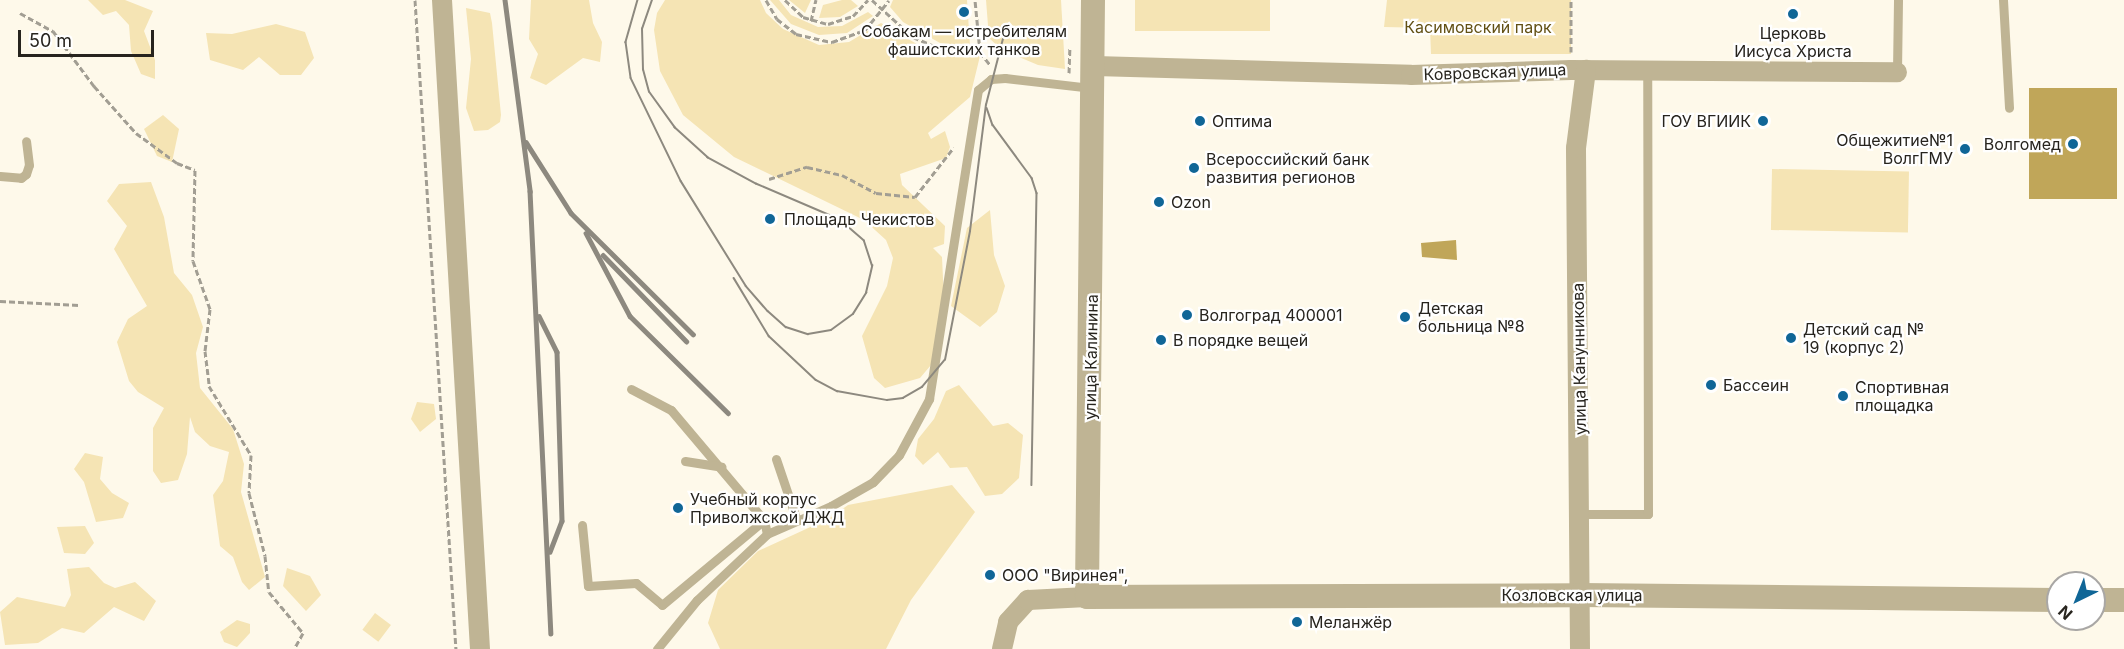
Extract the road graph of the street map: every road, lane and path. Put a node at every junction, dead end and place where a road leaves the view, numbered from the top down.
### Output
1 (415, 0) edge
2 (442, 0) edge
3 (766, 0) edge
4 (785, 0) edge
5 (816, 0) edge
6 (870, 0) edge
7 (889, 0) edge
8 (975, 0) edge
9 (1093, 0) edge
10 (1571, 0) edge
11 (1898, 0) edge
12 (2003, 0) edge
13 (20, 13) dead end
14 (882, 13) junction
15 (811, 21) junction
16 (1578, 70) junction
17 (1647, 70) junction
18 (1897, 72) joint
19 (1095, 77) junction
20 (2009, 108) dead end
21 (972, 124) junction
22 (26, 141) dead end
23 (0, 176) edge
24 (769, 179) dead end
25 (0, 301) edge
26 (79, 305) dead end
27 (631, 389) dead end
28 (776, 459) dead end
29 (685, 461) dead end
30 (722, 467) junction
31 (1581, 514) junction
32 (764, 520) junction
33 (797, 521) junction
34 (582, 525) dead end
35 (767, 534) junction
36 (1580, 595) junction
37 (1087, 597) junction
38 (2046, 600) edge
39 (2106, 600) edge
40 (2124, 600) edge
41 (294, 649) edge
42 (456, 649) edge
43 (480, 649) edge
44 (657, 649) edge
45 (1002, 649) edge
46 (1580, 649) edge

1 - 42 path
2 - 43 street
3 - 14 path
4 - 15 path
5 - 15 path
6 - 14 path
6 - 15 path
7 - 14 path
8 - 14 path
9 - 19 street, улица Калинина
10 - 16 path
11 - 18 lane
12 - 20 lane
13 - 41 path
16 - 17 street, Ковровская улица
16 - 19 street, Ковровская улица
16 - 31 street, улица Канунникова
17 - 18 street, Ковровская улица
17 - 31 lane
19 - 21 lane
19 - 37 street, улица Калинина
21 - 24 path
21 - 33 lane
22 - 23 lane
25 - 26 path
27 - 30 lane
28 - 33 lane
29 - 30 lane
30 - 32 lane
31 - 36 street, улица Канунникова
32 - 34 lane
32 - 35 lane
33 - 35 lane
35 - 44 lane
36 - 37 street, Козловская улица
36 - 38 street, Козловская улица
36 - 46 street, улица Канунникова
37 - 45 street
39 - 40 street

